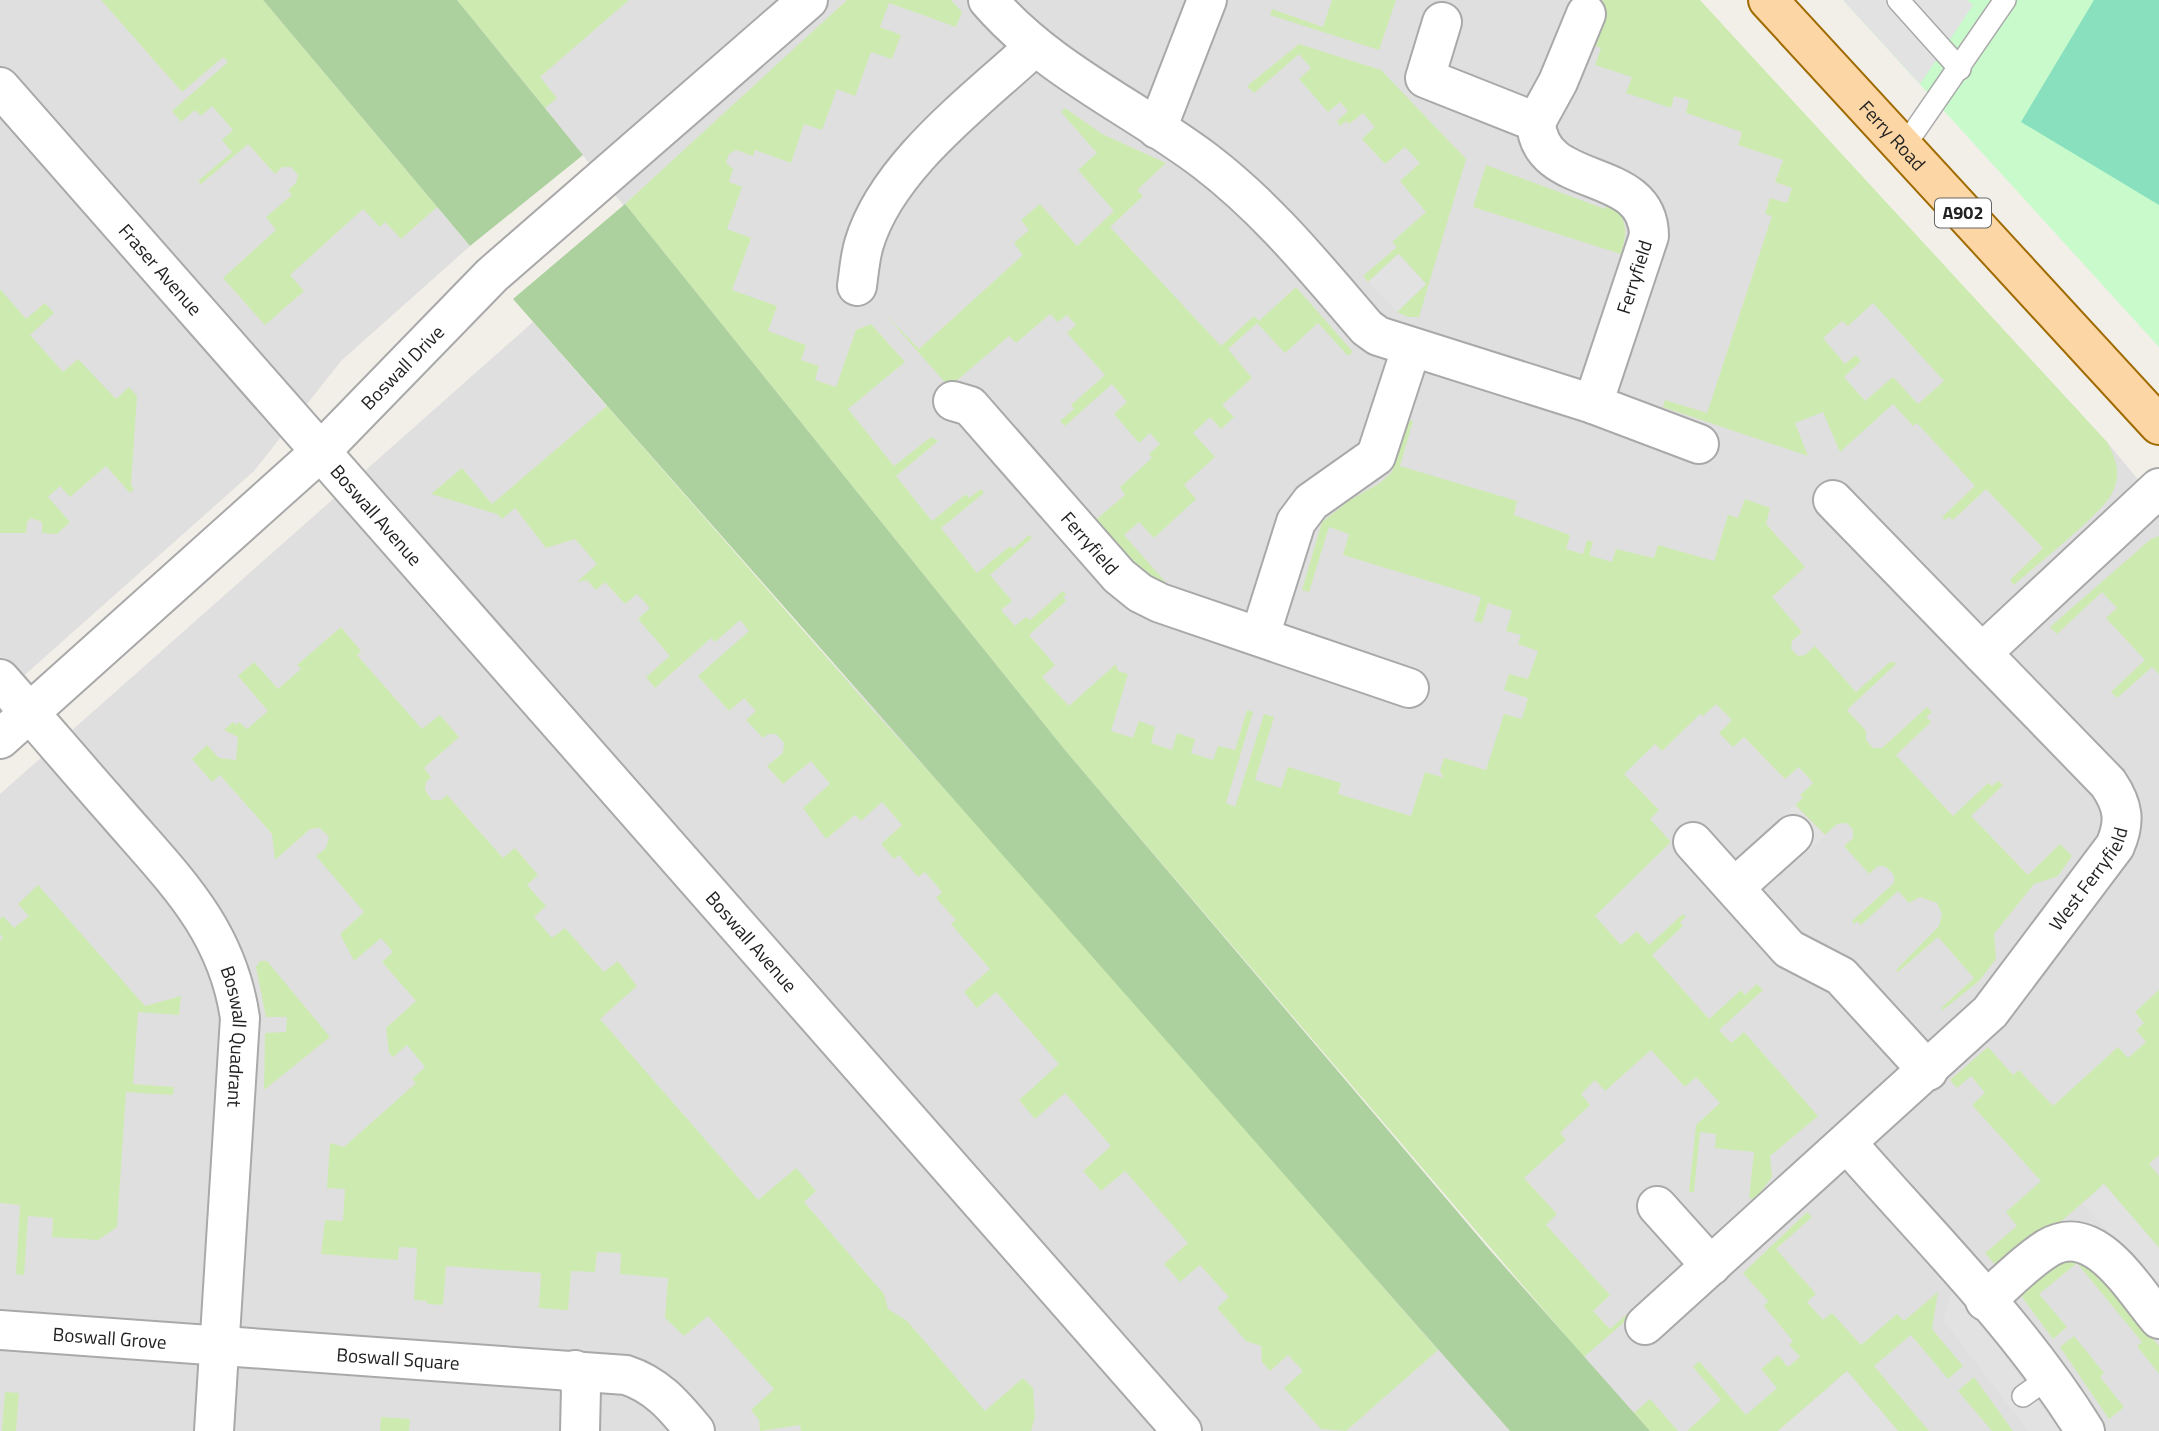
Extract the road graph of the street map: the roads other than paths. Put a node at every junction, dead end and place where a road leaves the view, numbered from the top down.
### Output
1 (808, 0) edge
2 (988, 0) edge
3 (1207, 0) edge
4 (1768, 0) edge
5 (1898, 0) edge
6 (2005, 0) edge
7 (1586, 14) dead end
8 (1442, 22) dead end
9 (1034, 47) junction
10 (1960, 69) junction
11 (0, 87) edge
12 (1536, 121) junction
13 (1157, 129) junction
14 (1903, 148) junction
15 (857, 286) dead end
16 (1410, 349) junction
17 (953, 401) dead end
18 (1593, 404) junction
19 (2159, 425) edge
20 (1699, 444) dead end
21 (319, 453) junction
22 (2159, 488) edge
23 (1833, 500) dead end
24 (1260, 636) junction
25 (1982, 653) junction
26 (0, 679) edge
27 (1409, 688) dead end
28 (30, 713) junction
29 (0, 739) edge
30 (1793, 835) dead end
31 (1693, 842) dead end
32 (1735, 887) junction
33 (1928, 1071) junction
34 (1847, 1143) junction
35 (1657, 1206) dead end
36 (1711, 1266) junction
37 (1985, 1301) junction
38 (2159, 1319) edge
39 (1645, 1325) dead end
40 (0, 1330) edge
41 (219, 1345) junction
42 (575, 1370) junction
43 (214, 1431) edge
44 (580, 1431) edge
45 (695, 1431) edge
46 (1181, 1431) edge
47 (2085, 1431) edge

1 - 21 street, Boswall Drive
2 - 9 street
3 - 13 street
4 - 14 main road, Ferry Road / A902
5 - 10 lane
6 - 10 lane
7 - 12 street
8 - 12 street
9 - 13 street
9 - 15 street
10 - 14 lane
11 - 21 street, Fraser Avenue
12 - 18 street, Ferryfield
13 - 16 street
14 - 19 main road, Ferry Road / A902
16 - 18 street
16 - 24 street
17 - 24 street, Ferryfield
18 - 20 street
21 - 28 street, Boswall Drive
21 - 46 street, Boswall Avenue
22 - 25 street
23 - 25 street, West Ferryfield
24 - 27 street, Ferryfield
25 - 33 street, West Ferryfield
26 - 28 street, Boswall Quadrant
28 - 29 street, Boswall Drive
28 - 41 street, Boswall Quadrant
30 - 32 street
31 - 32 street
32 - 33 street
33 - 34 street, West Ferryfield
34 - 36 street, West Ferryfield
34 - 37 street
35 - 36 street
36 - 39 street, West Ferryfield
37 - 38 street
37 - 47 street
40 - 41 street, Boswall Grove
41 - 42 street, Boswall Square
41 - 43 street, Boswall Quadrant
42 - 44 street
42 - 45 street, Boswall Square

